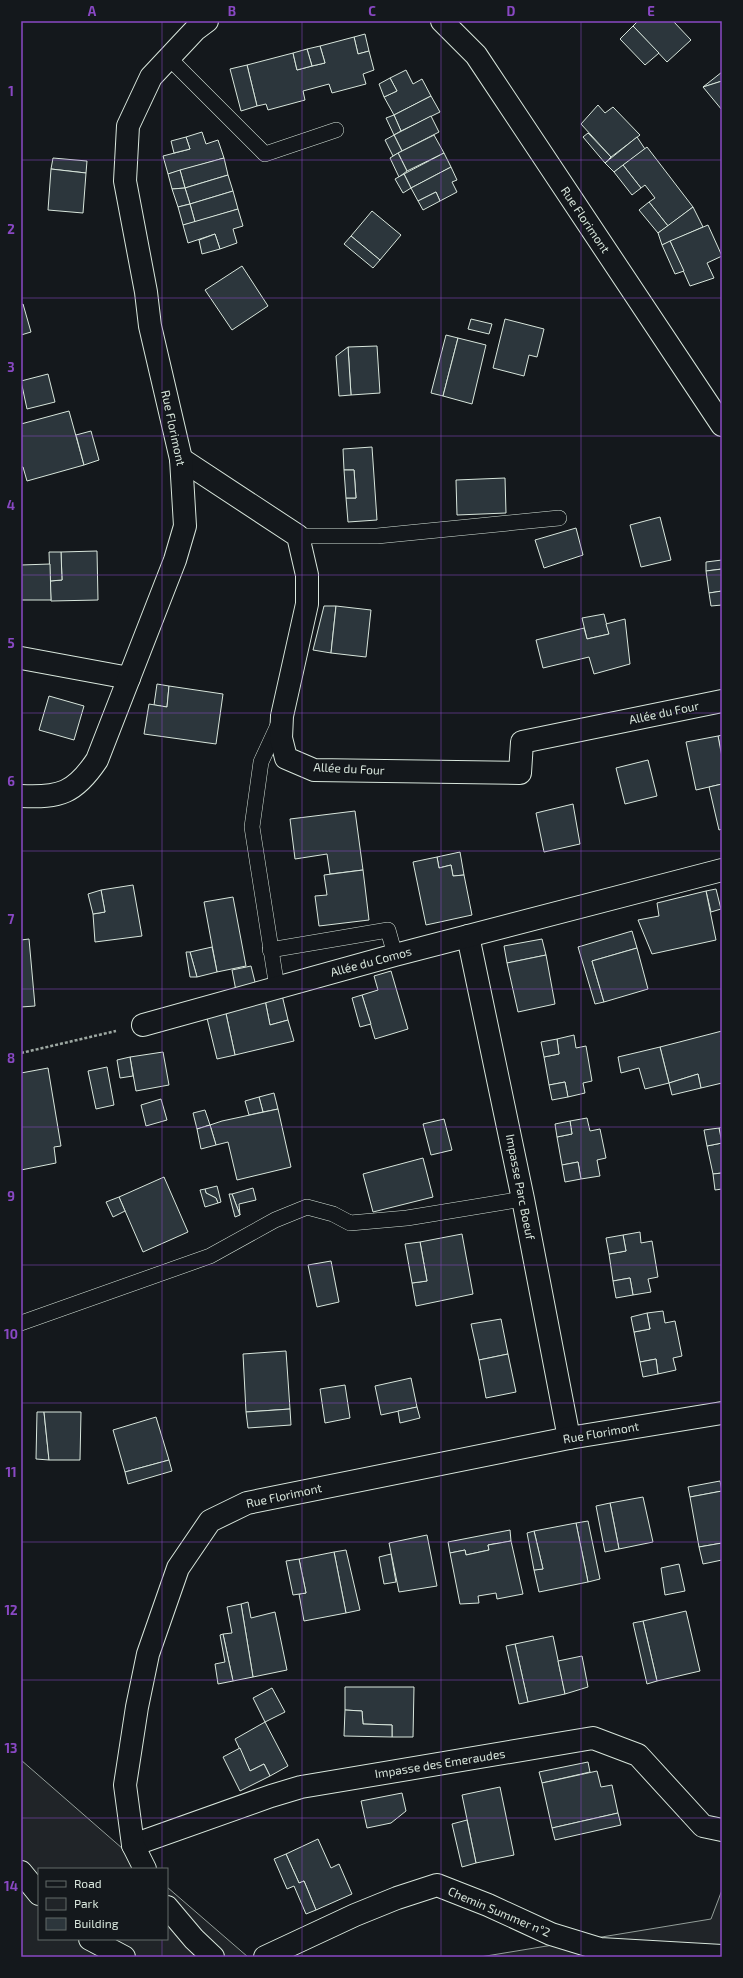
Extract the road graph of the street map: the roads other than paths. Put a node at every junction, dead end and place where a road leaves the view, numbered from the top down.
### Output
1 (207, 21) edge
2 (442, 21) edge
3 (169, 58) junction
4 (336, 130) dead end
5 (722, 425) edge
6 (181, 459) junction
7 (559, 518) dead end
8 (298, 536) junction
9 (21, 658) edge
10 (129, 678) junction
11 (722, 701) edge
12 (282, 716) junction
13 (21, 796) edge
14 (722, 870) edge
15 (468, 936) junction
16 (270, 950) junction
17 (395, 955) junction
18 (277, 988) junction
19 (143, 1025) road end
20 (523, 1199) junction
21 (21, 1323) edge
22 (722, 1413) edge
23 (569, 1438) junction
24 (722, 1830) edge
25 (133, 1845) junction
26 (144, 1868) edge
27 (21, 1872) edge
28 (38, 1893) edge
29 (168, 1909) edge
30 (91, 1940) edge
31 (722, 1956) edge
32 (124, 1957) edge
33 (213, 1957) edge
34 (265, 1957) edge

1 - 3 street, Rue Florimont
2 - 5 street, Rue Florimont
3 - 4 lane
3 - 6 street, Rue Florimont
6 - 8 street
6 - 10 street, Rue Florimont
7 - 8 lane
8 - 12 street, Allée du Four
9 - 10 street
10 - 13 street, Rue Florimont
11 - 12 street, Allée du Four
12 - 16 lane
14 - 15 street, Allée du Comos
15 - 17 street, Allée du Comos
15 - 20 street, Impasse Parc Boeuf
16 - 17 lane
16 - 18 lane
17 - 18 street, Allée du Comos
18 - 19 street, Allée du Comos
20 - 21 lane
20 - 23 street, Impasse Parc Boeuf
22 - 23 street, Rue Florimont
23 - 25 street, Rue Florimont
24 - 25 street, Impasse des Emeraudes
25 - 26 street, Rue Florimont
27 - 28 street
29 - 33 street
30 - 32 street
31 - 34 street, Chemin Summer n°2

